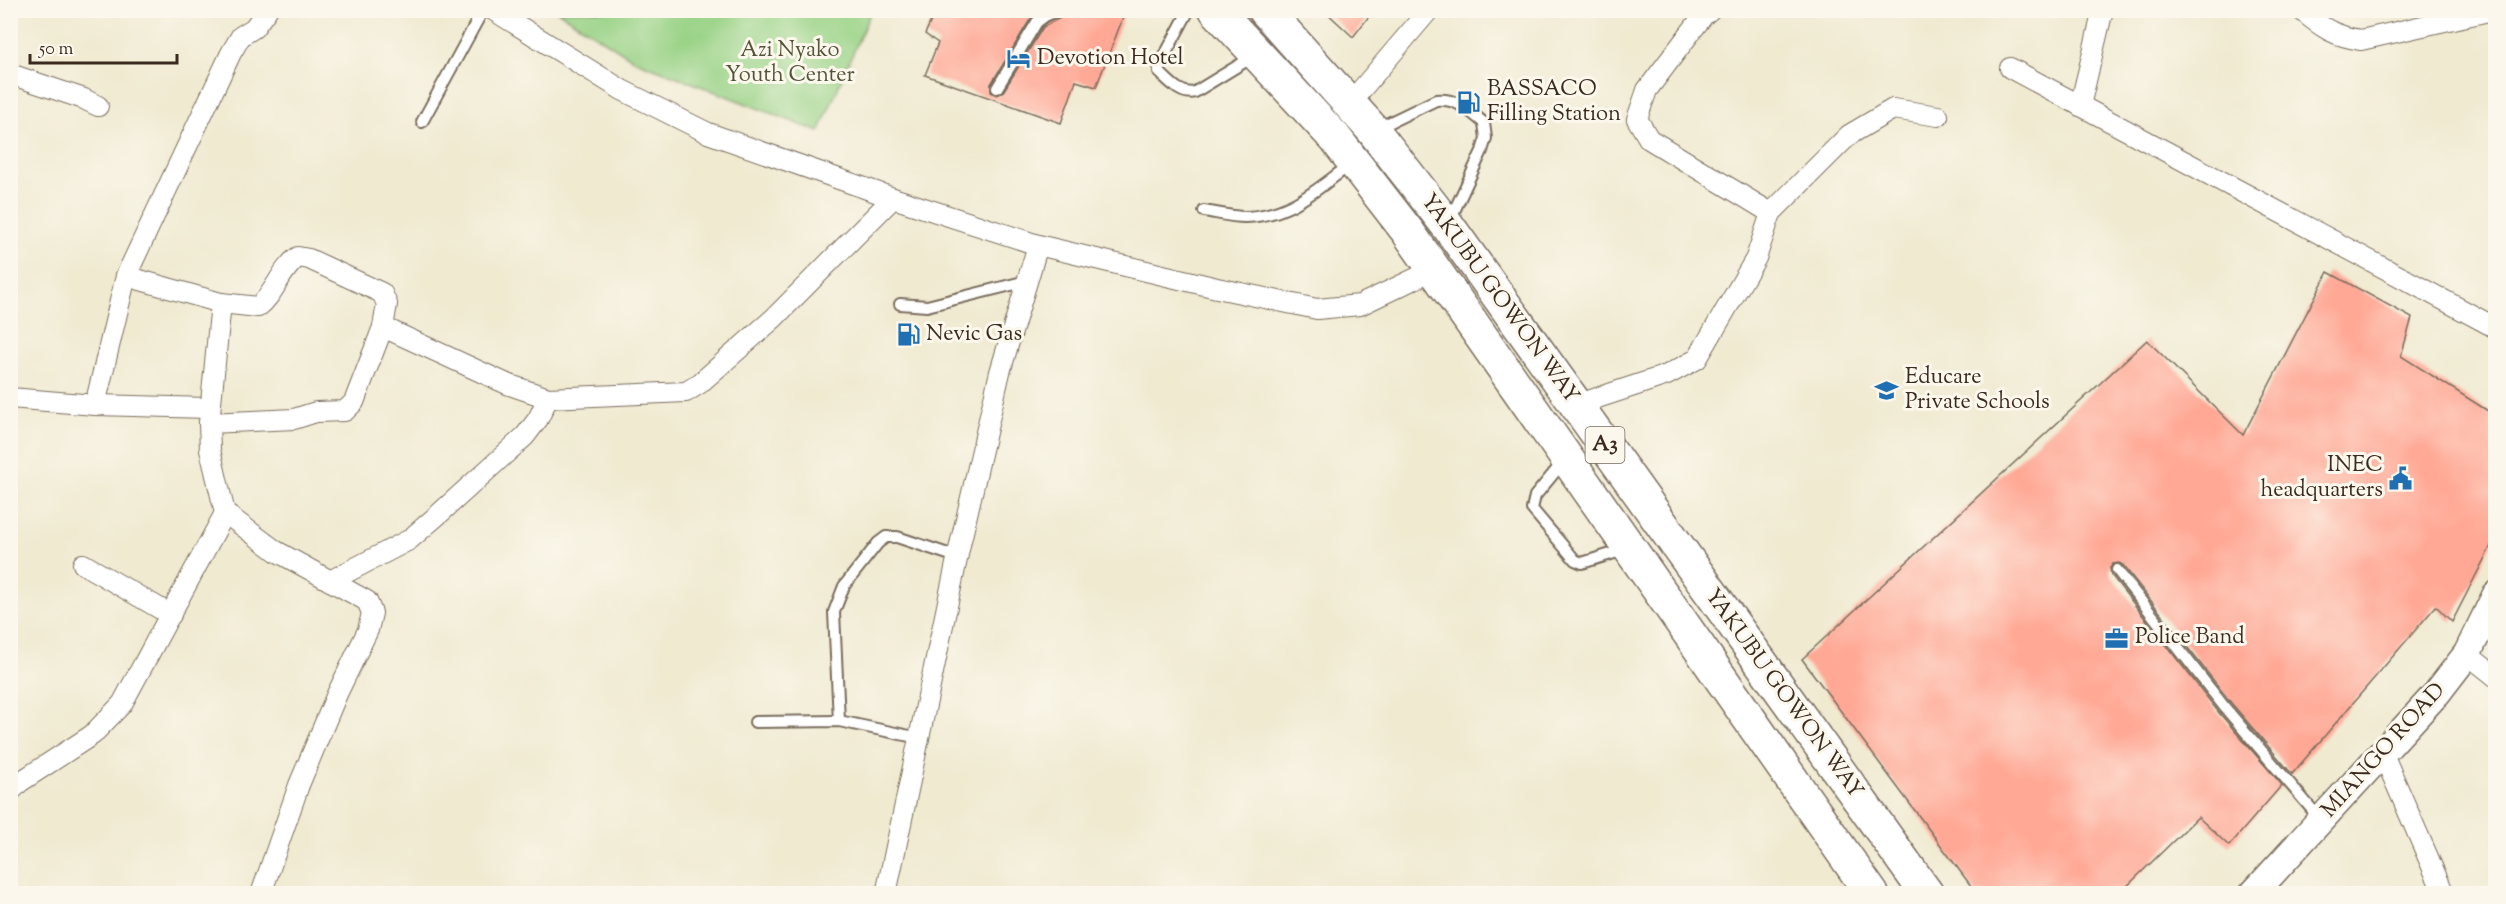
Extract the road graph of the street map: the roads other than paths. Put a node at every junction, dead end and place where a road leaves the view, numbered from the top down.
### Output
1 (267, 10) edge
2 (483, 10) edge
3 (493, 10) edge
4 (1059, 10) edge
5 (1189, 10) edge
6 (1216, 10) edge
7 (1265, 10) edge
8 (1429, 10) edge
9 (1710, 10) edge
10 (2103, 10) edge
11 (2301, 10) edge
12 (2493, 10) edge
13 (1258, 54) junction
14 (2010, 68) dead end
15 (10, 74) edge
16 (997, 88) dead end
17 (1350, 103) junction
18 (98, 106) dead end
19 (2080, 106) junction
20 (1938, 116) dead end
21 (422, 122) dead end
22 (1373, 130) junction
23 (1354, 162) junction
24 (893, 198) junction
25 (1204, 211) dead end
26 (1771, 213) junction
27 (1448, 226) junction
28 (1038, 245) junction
29 (1435, 269) junction
30 (126, 276) junction
31 (1027, 281) junction
32 (221, 303) junction
33 (900, 304) dead end
34 (383, 327) junction
35 (2496, 328) edge
36 (10, 398) edge
37 (548, 398) junction
38 (95, 405) junction
39 (1576, 405) junction
40 (209, 415) junction
41 (1567, 458) junction
42 (225, 513) junction
43 (1631, 548) junction
44 (957, 557) junction
45 (83, 564) dead end
46 (2118, 570) dead end
47 (330, 581) junction
48 (2496, 595) edge
49 (171, 615) junction
50 (2467, 654) junction
51 (2496, 677) edge
52 (839, 721) junction
53 (754, 722) dead end
54 (919, 738) junction
55 (2383, 754) junction
56 (10, 792) edge
57 (2321, 820) junction
58 (261, 894) edge
59 (886, 894) edge
60 (1872, 894) edge
61 (1927, 894) edge
62 (2253, 894) edge
63 (2444, 894) edge

1 - 30 street
2 - 21 lane
3 - 24 street
4 - 16 lane
5 - 13 lane
6 - 13 highway, YAKUBU GOWON WAY / A3
7 - 17 highway, YAKUBU GOWON WAY / A3
8 - 17 street
9 - 26 street
10 - 19 street
11 - 12 street
13 - 23 highway, YAKUBU GOWON WAY / A3
14 - 19 street
15 - 18 street
17 - 22 highway, YAKUBU GOWON WAY / A3
19 - 35 street
20 - 26 street
22 - 27 highway, YAKUBU GOWON WAY / A3
22 - 27 lane
23 - 25 lane
23 - 29 highway, YAKUBU GOWON WAY / A3
24 - 28 street
24 - 37 street
26 - 39 street
27 - 39 highway, YAKUBU GOWON WAY / A3
28 - 29 street
28 - 31 street
29 - 41 highway, YAKUBU GOWON WAY / A3
30 - 32 street
30 - 38 street
31 - 33 lane
31 - 44 street
32 - 34 street
32 - 40 street
34 - 37 street
34 - 40 street
36 - 38 street
37 - 47 street
38 - 40 street
39 - 61 highway, YAKUBU GOWON WAY / A3
40 - 42 street
41 - 43 highway, YAKUBU GOWON WAY / A3
41 - 43 lane
42 - 47 street
42 - 49 street
43 - 60 highway, YAKUBU GOWON WAY / A3
44 - 52 lane
44 - 54 street
45 - 49 street
46 - 57 lane
47 - 58 street
48 - 50 main road, MIANGO ROAD
49 - 56 street
50 - 51 street
50 - 55 main road, MIANGO ROAD
52 - 53 lane
52 - 54 lane
54 - 59 street
55 - 57 main road, MIANGO ROAD
55 - 63 street
57 - 62 main road, MIANGO ROAD

